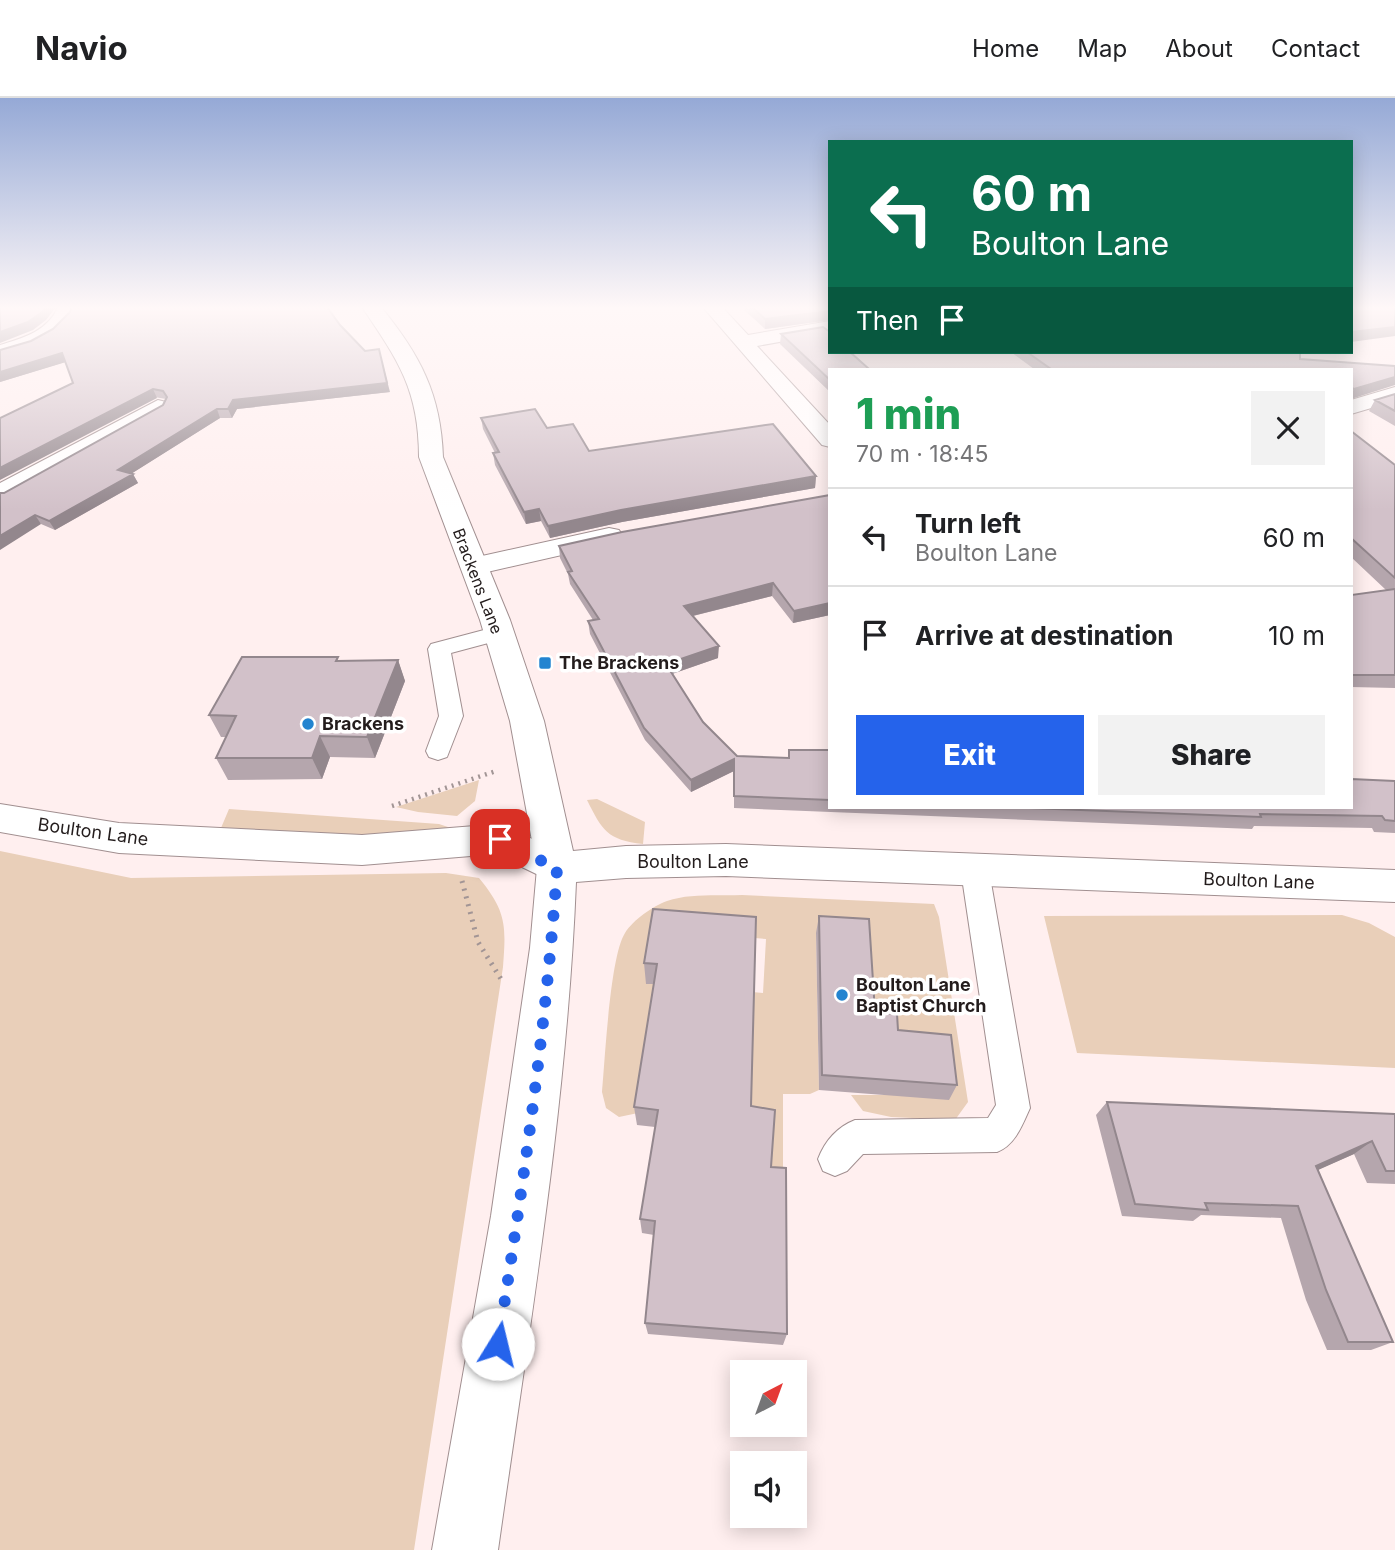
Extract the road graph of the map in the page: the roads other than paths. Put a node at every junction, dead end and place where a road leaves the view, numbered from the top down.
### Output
1 (417, 375) edge
2 (773, 375) edge
3 (1395, 394) edge
4 (1353, 406) edge
5 (158, 407) edge
6 (828, 438) edge
7 (0, 495) edge
8 (635, 531) edge
9 (474, 566) junction
10 (499, 633) junction
11 (438, 751) dead end
12 (0, 818) edge
13 (557, 869) junction
14 (975, 871) junction
15 (1395, 886) edge
16 (835, 1159) dead end
17 (465, 1550) edge

1 - 9 street, Brackens Lane
2 - 6 street
3 - 4 street
5 - 7 street
8 - 9 street
9 - 10 street, Brackens Lane
10 - 11 lane
10 - 13 street, Brackens Lane
12 - 13 street, Boulton Lane
13 - 14 street, Boulton Lane
13 - 17 street, Brackens Lane
14 - 15 street, Boulton Lane
14 - 16 lane

